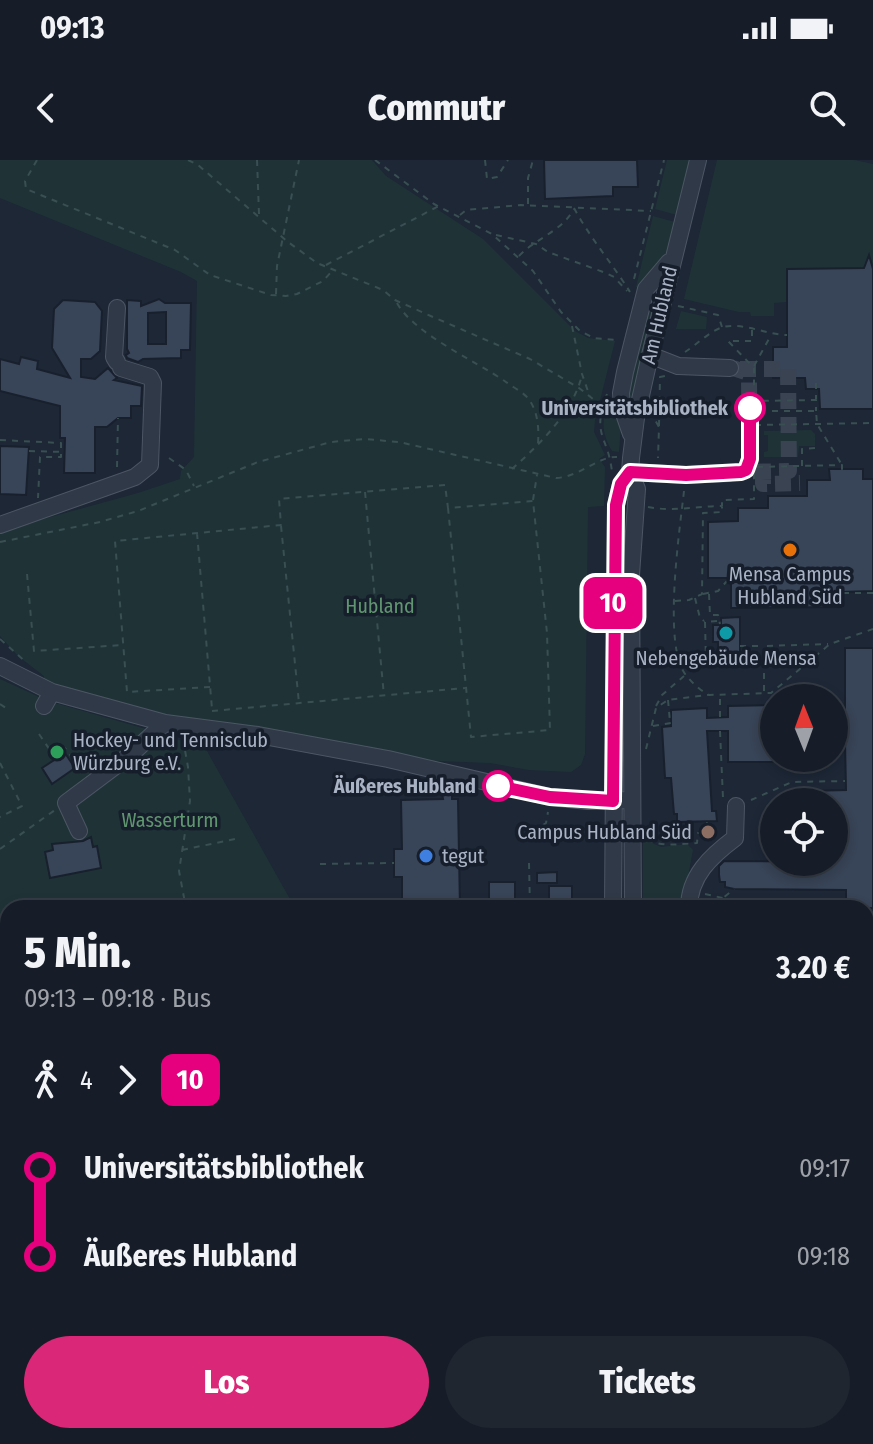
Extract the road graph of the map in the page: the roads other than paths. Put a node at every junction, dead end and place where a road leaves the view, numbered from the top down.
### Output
1 (698, 160) edge
2 (672, 258) junction
3 (117, 308) dead end
4 (656, 357) junction
5 (730, 368) tunnel mouth
6 (633, 439) junction
7 (630, 472) junction
8 (729, 478) tunnel mouth
9 (0, 525) edge
10 (0, 666) edge
11 (173, 724) junction
12 (631, 800) junction
13 (613, 801) junction
14 (736, 807) road end
15 (79, 831) dead end
16 (613, 900) edge
17 (633, 900) edge
18 (689, 900) edge

1 - 2 street, Am Hubland
2 - 4 street, Am Hubland
2 - 6 street
3 - 9 street
4 - 5 street
4 - 6 street, Am Hubland
6 - 7 street, Am Hubland
7 - 8 street
7 - 12 street, Am Hubland
7 - 13 street, Am Hubland
10 - 11 street
11 - 13 street
11 - 15 street
12 - 13 street
12 - 17 street, Am Hubland
13 - 16 street, Am Hubland
14 - 18 street

